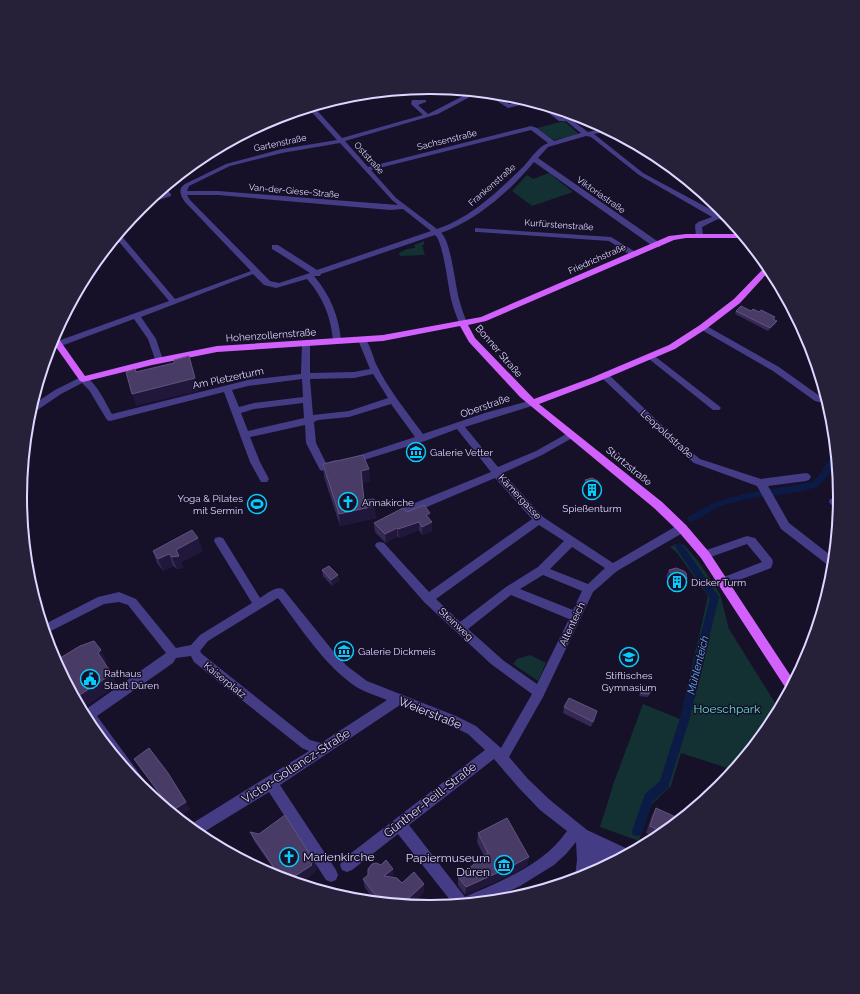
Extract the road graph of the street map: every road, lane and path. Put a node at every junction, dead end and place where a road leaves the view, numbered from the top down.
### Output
1 (469, 96) edge
2 (499, 100) edge
3 (415, 104) dead end
4 (517, 104) edge
5 (315, 111) edge
6 (551, 113) edge
7 (427, 116) junction
8 (566, 117) edge
9 (572, 120) edge
10 (599, 132) edge
11 (587, 134) junction
12 (340, 140) junction
13 (553, 143) junction
14 (534, 159) junction
15 (367, 169) junction
16 (183, 191) junction
17 (166, 192) edge
18 (160, 198) edge
19 (403, 207) junction
20 (718, 217) joint
21 (478, 230) dead end
22 (440, 235) junction
23 (699, 236) junction
24 (737, 236) edge
25 (120, 239) edge
26 (657, 245) junction
27 (275, 247) dead end
28 (635, 254) junction
29 (764, 272) edge
30 (250, 273) dead end
31 (313, 275) junction
32 (174, 302) junction
33 (136, 316) junction
34 (463, 324) junction
35 (702, 327) junction
36 (60, 339) edge
37 (362, 340) junction
38 (337, 341) junction
39 (58, 343) edge
40 (306, 343) junction
41 (652, 357) junction
42 (159, 360) junction
43 (376, 371) junction
44 (306, 376) junction
45 (605, 376) junction
46 (83, 379) junction
47 (227, 388) junction
48 (308, 399) junction
49 (393, 400) junction
50 (821, 400) edge
51 (532, 403) junction
52 (38, 406) edge
53 (716, 408) dead end
54 (235, 411) junction
55 (309, 421) junction
56 (460, 426) junction
57 (245, 435) junction
58 (571, 435) junction
59 (422, 439) junction
60 (497, 473) junction
61 (806, 477) dead end
62 (264, 479) dead end
63 (763, 488) junction
64 (404, 512) edge
65 (539, 520) junction
66 (682, 528) junction
67 (572, 540) junction
68 (219, 541) dead end
69 (380, 546) dead end
70 (705, 555) junction
71 (828, 559) edge
72 (613, 568) junction
73 (542, 570) junction
74 (724, 582) junction
75 (589, 589) junction
76 (510, 590) junction
77 (428, 599) junction
78 (260, 605) junction
79 (575, 616) junction
80 (48, 628) edge
81 (460, 628) junction
82 (194, 650) junction
83 (173, 653) junction
84 (788, 680) edge
85 (539, 693) junction
86 (397, 700) junction
87 (90, 714) edge
88 (323, 749) junction
89 (498, 754) junction
90 (271, 783) junction
91 (399, 824) junction
92 (200, 827) edge
93 (584, 838) junction
94 (619, 852) edge
95 (606, 859) edge
96 (597, 863) edge
97 (347, 866) dead end
98 (583, 869) edge
99 (330, 875) dead end
100 (481, 897) edge
101 (458, 899) edge

1 - 7 street, Gartenstraße
2 - 4 street
3 - 7 street
5 - 12 street, Oststraße
6 - 8 street
7 - 12 street, Gartenstraße
9 - 11 street
10 - 11 street
11 - 13 street
11 - 20 street
12 - 15 street, Oststraße
12 - 16 street, Gartenstraße
13 - 14 street, Frankenstraße
13 - 15 street, Sachsenstraße
14 - 22 street, Frankenstraße
14 - 26 street, Viktoriastraße
15 - 19 street, Oststraße
16 - 19 street, Van-der-Giese-Straße
16 - 31 street, Frankenstraße
17 - 18 street
19 - 22 street, Oststraße
20 - 23 street
21 - 28 street, Kurfürstenstraße
22 - 31 street, Frankenstraße
22 - 34 street, Bonner Straße
23 - 24 main road, Friedrichstraße
23 - 26 main road, Friedrichstraße
25 - 32 street
26 - 28 main road, Friedrichstraße
27 - 31 street
28 - 34 main road, Friedrichstraße
29 - 35 main road, Oberstraße
30 - 32 street
31 - 38 street
32 - 33 street
33 - 36 street
33 - 42 street
34 - 37 main road, Hohenzollernstraße
34 - 51 main road, Bonner Straße
35 - 41 main road, Oberstraße
35 - 50 street
37 - 38 main road, Hohenzollernstraße
37 - 43 street
38 - 40 main road, Hohenzollernstraße
39 - 46 main road
40 - 42 main road, Hohenzollernstraße
40 - 44 street
41 - 45 main road, Oberstraße
41 - 53 street
42 - 46 main road, Hohenzollernstraße
43 - 44 street, Am Pletzerturm
43 - 49 street
44 - 47 street, Am Pletzerturm
44 - 48 street
45 - 51 main road, Oberstraße
45 - 63 street, Leopoldstraße
46 - 47 street, Am Pletzerturm
46 - 52 street
47 - 54 street
48 - 54 street
48 - 55 street
49 - 55 street
49 - 59 street
51 - 56 street, Oberstraße
51 - 58 main road, Stürtzstraße
54 - 57 street
55 - 57 street
55 - 59 street, Oberstraße
56 - 59 street, Oberstraße
56 - 60 street, Kämergasse
57 - 62 street
58 - 60 street
58 - 66 main road, Stürtzstraße
60 - 64 street
60 - 65 street, Kämergasse
61 - 63 street, Leopoldstraße
63 - 71 street
65 - 67 street, Kämergasse
65 - 77 street
66 - 70 main road, Stürtzstraße
66 - 72 street, Altenteich
67 - 72 street, Kämergasse
67 - 73 street
68 - 78 street
69 - 77 street, Steinweg
70 - 74 main road, Stürtzstraße
70 - 74 street
72 - 75 street, Altenteich
73 - 75 street
73 - 76 street
74 - 84 main road, Stürtzstraße
75 - 79 street, Altenteich
76 - 79 street
76 - 81 street
77 - 81 street, Steinweg
78 - 82 street
78 - 86 street, Weierstraße
79 - 85 street, Altenteich
80 - 83 street
81 - 85 street, Steinweg
82 - 83 street
82 - 88 street, Kaiserplatz
83 - 87 street
85 - 89 street, Altenteich
86 - 88 street, Victor-Gollancz-Straße
86 - 89 street, Weierstraße
88 - 90 street, Victor-Gollancz-Straße
89 - 91 street, Günther-Peill-Straße
89 - 93 street, Weierstraße
90 - 92 street, Victor-Gollancz-Straße
90 - 99 street
91 - 97 street, Günther-Peill-Straße
91 - 101 street
93 - 94 street
93 - 95 street, Weierstraße
93 - 96 street, Weierstraße
93 - 98 street
93 - 100 street

